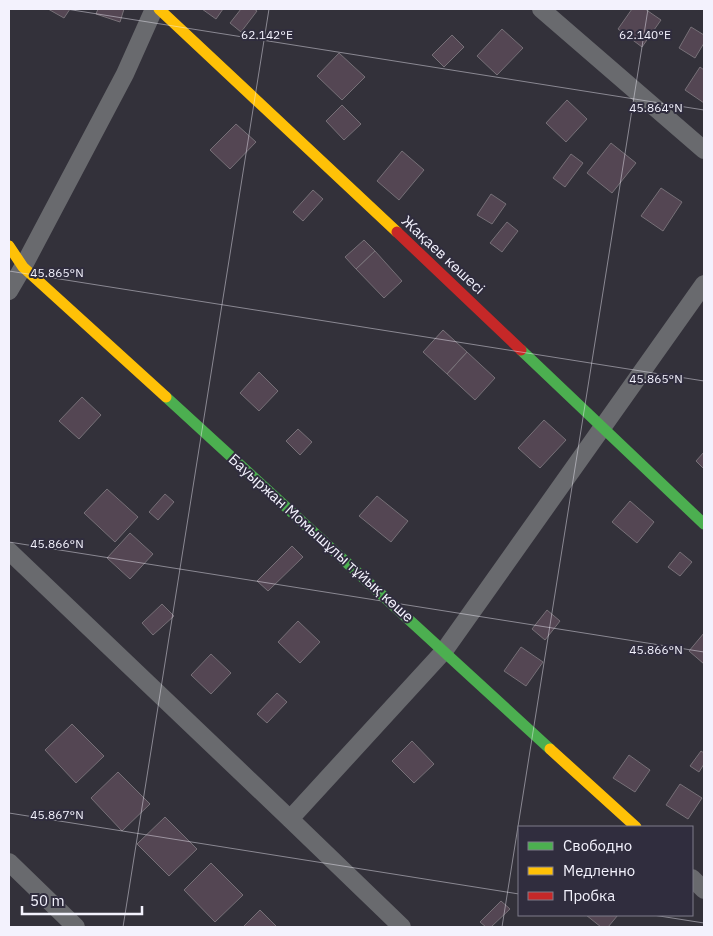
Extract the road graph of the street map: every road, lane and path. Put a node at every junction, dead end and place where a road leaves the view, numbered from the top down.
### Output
1 (154, 9) edge
2 (159, 9) edge
3 (542, 9) edge
4 (704, 150) edge
5 (9, 246) edge
6 (23, 267) junction
7 (704, 284) edge
8 (9, 291) edge
9 (603, 428) junction
10 (704, 524) edge
11 (9, 551) edge
12 (444, 651) junction
13 (290, 819) junction
14 (635, 826) edge
15 (9, 862) edge
16 (693, 879) edge
17 (704, 890) edge
18 (76, 927) edge
19 (402, 927) edge

1 - 6 street
2 - 9 street, Жақаев көшесі
3 - 4 street
5 - 6 street, Бауыржан Момышұлы тұйық көше
6 - 8 street
6 - 12 street, Бауыржан Момышұлы тұйық көше
7 - 9 street
9 - 10 street, Жақаев көшесі
9 - 12 street
11 - 13 street
12 - 13 street
12 - 14 street, Бауыржан Момышұлы тұйық көше
13 - 19 street
15 - 18 street
16 - 17 street

